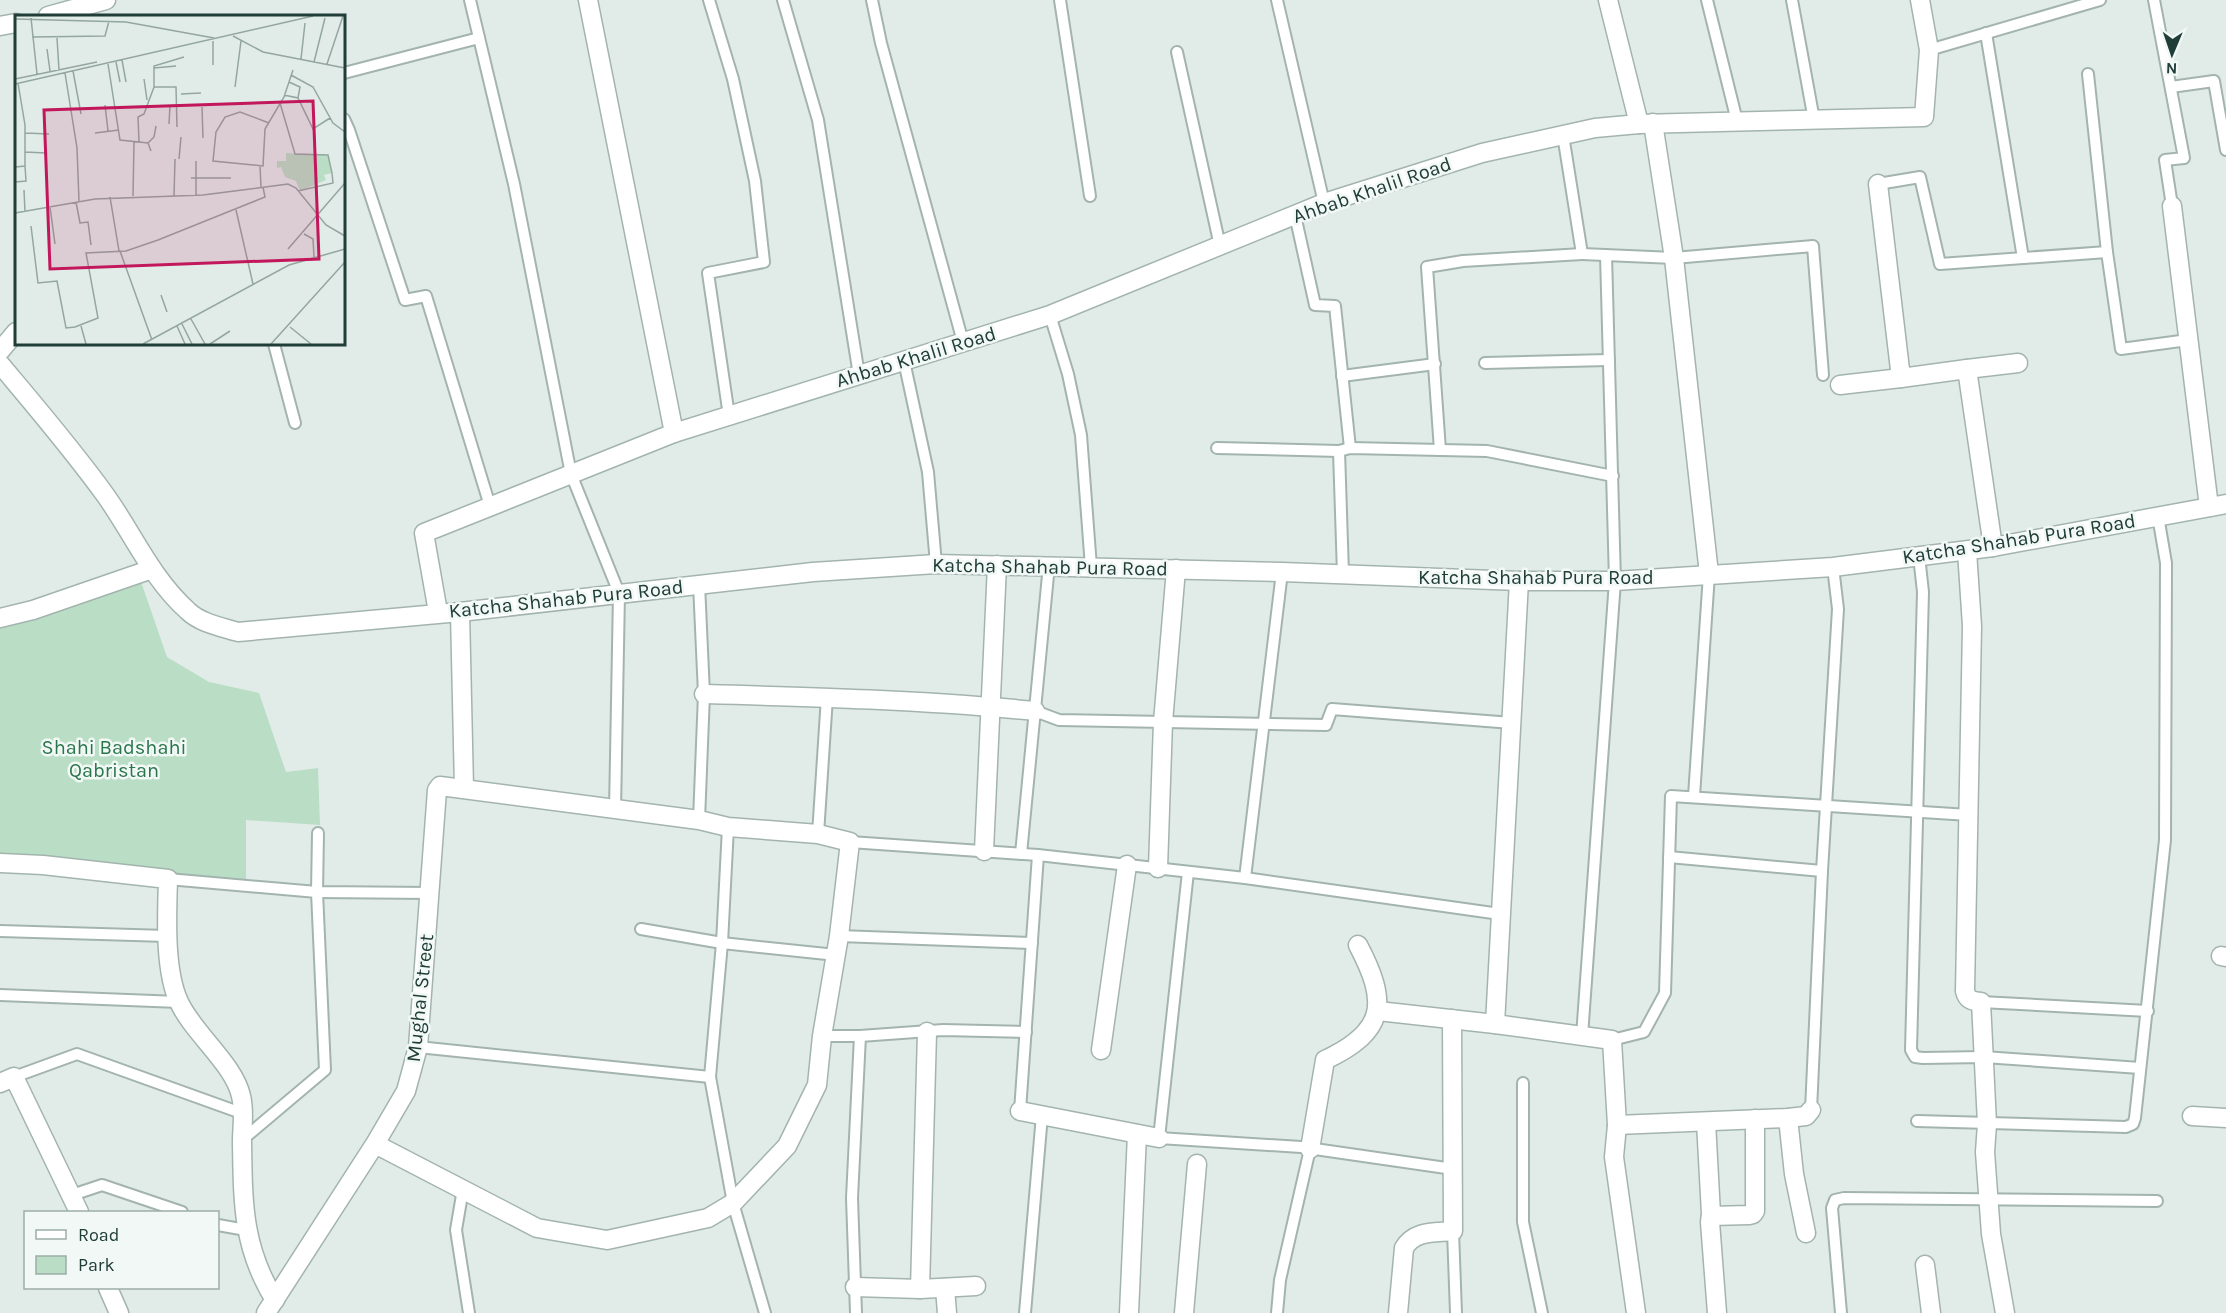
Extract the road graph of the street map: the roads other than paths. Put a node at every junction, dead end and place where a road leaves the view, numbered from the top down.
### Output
1 (106, 0) edge
2 (470, 0) edge
3 (588, 0) edge
4 (709, 0) edge
5 (783, 0) edge
6 (872, 0) edge
7 (1060, 0) edge
8 (1277, 0) edge
9 (1608, 0) edge
10 (1707, 0) edge
11 (1792, 0) edge
12 (1920, 0) edge
13 (2100, 0) edge
14 (2154, 0) edge
15 (52, 15) edge
16 (15, 23) edge
17 (0, 26) edge
18 (1986, 33) junction
19 (479, 38) junction
20 (1929, 50) junction
21 (1177, 52) dead end
22 (345, 73) edge
23 (2088, 74) dead end
24 (2171, 87) junction
25 (1814, 120) junction
26 (345, 121) edge
27 (1737, 121) junction
28 (1646, 124) junction
29 (1563, 135) junction
30 (2226, 150) edge
31 (1878, 184) joint
32 (1090, 196) dead end
33 (1324, 203) junction
34 (2172, 206) joint
35 (1295, 215) junction
36 (1220, 246) junction
37 (2107, 252) junction
38 (1582, 254) junction
39 (1606, 255) junction
40 (1674, 258) junction
41 (2023, 258) junction
42 (1050, 315) junction
43 (15, 333) edge
44 (2188, 340) junction
45 (963, 342) junction
46 (274, 345) edge
47 (0, 351) edge
48 (1610, 360) junction
49 (904, 361) junction
50 (1485, 363) dead end
51 (2018, 363) dead end
52 (0, 364) edge
53 (1435, 364) junction
54 (1966, 369) junction
55 (859, 375) junction
56 (1822, 375) dead end
57 (1342, 376) junction
58 (1901, 378) junction
59 (1840, 385) dead end
60 (729, 416) junction
61 (295, 423) dead end
62 (674, 433) junction
63 (1217, 448) dead end
64 (1344, 450) junction
65 (1440, 450) junction
66 (571, 474) junction
67 (1613, 476) junction
68 (490, 506) junction
69 (2217, 506) edge
70 (2158, 516) junction
71 (1993, 547) junction
72 (1967, 550) junction
73 (1919, 556) junction
74 (936, 564) junction
75 (997, 565) junction
76 (1049, 565) junction
77 (1091, 567) junction
78 (1833, 567) junction
79 (152, 568) junction
80 (1176, 569) junction
81 (1282, 572) junction
82 (1343, 574) junction
83 (1709, 574) junction
84 (1519, 581) junction
85 (1615, 581) junction
86 (699, 584) junction
87 (619, 593) junction
88 (438, 612) junction
89 (460, 612) junction
90 (0, 618) edge
91 (704, 694) junction
92 (827, 697) junction
93 (990, 706) junction
94 (1035, 711) junction
95 (1163, 722) junction
96 (1512, 723) junction
97 (1264, 724) junction
98 (464, 788) junction
99 (1694, 796) junction
100 (1826, 806) junction
101 (615, 811) junction
102 (1917, 812) junction
103 (1969, 815) junction
104 (699, 820) junction
105 (728, 827) junction
106 (318, 833) dead end
107 (818, 834) junction
108 (850, 842) junction
109 (984, 850) junction
110 (1021, 854) junction
111 (1038, 855) junction
112 (1669, 857) junction
113 (0, 863) edge
114 (1127, 865) junction
115 (1158, 868) junction
116 (1822, 871) junction
117 (1188, 872) junction
118 (1245, 878) junction
119 (168, 879) junction
120 (317, 892) junction
121 (430, 894) junction
122 (1500, 914) junction
123 (640, 929) dead end
124 (0, 931) edge
125 (167, 936) junction
126 (839, 936) junction
127 (722, 943) junction
128 (1032, 943) junction
129 (1359, 945) dead end
130 (836, 955) junction
131 (0, 995) edge
132 (179, 1002) junction
133 (1981, 1002) junction
134 (1378, 1011) junction
135 (2148, 1011) junction
136 (1452, 1019) junction
137 (1495, 1024) junction
138 (927, 1032) junction
139 (1026, 1032) junction
140 (822, 1036) junction
141 (860, 1036) junction
142 (1582, 1036) junction
143 (1612, 1040) junction
144 (418, 1047) junction
145 (1101, 1050) dead end
146 (1984, 1057) junction
147 (2140, 1068) junction
148 (710, 1077) junction
149 (7, 1080) edge
150 (1523, 1083) dead end
151 (1811, 1110) joint
152 (1020, 1111) joint
153 (244, 1114) junction
154 (1042, 1115) junction
155 (2192, 1116) dead end
156 (2226, 1118) edge
157 (1755, 1119) junction
158 (1788, 1119) junction
159 (1917, 1120) dead end
160 (1706, 1122) junction
161 (1987, 1124) junction
162 (1617, 1125) junction
163 (1137, 1134) junction
164 (1159, 1138) junction
165 (242, 1140) junction
166 (375, 1144) junction
167 (1310, 1149) junction
168 (1197, 1164) dead end
169 (1453, 1169) junction
170 (463, 1189) junction
171 (72, 1195) junction
172 (1988, 1197) junction
173 (2157, 1201) dead end
174 (733, 1203) junction
175 (79, 1211) edge
176 (179, 1211) edge
177 (1711, 1216) junction
178 (219, 1225) edge
179 (246, 1230) junction
180 (1453, 1231) junction
181 (1806, 1233) dead end
182 (1925, 1266) dead end
183 (975, 1286) dead end
184 (855, 1287) junction
185 (945, 1288) junction
186 (109, 1289) edge
187 (920, 1289) junction
188 (271, 1306) edge
189 (119, 1313) edge
190 (469, 1313) edge
191 (765, 1313) edge
192 (856, 1313) edge
193 (947, 1313) edge
194 (1024, 1313) edge
195 (1129, 1313) edge
196 (1184, 1313) edge
197 (1277, 1313) edge
198 (1398, 1313) edge
199 (1456, 1313) edge
200 (1542, 1313) edge
201 (1636, 1313) edge
202 (1717, 1313) edge
203 (1841, 1313) edge
204 (1931, 1313) edge
205 (2005, 1313) edge

1 - 15 street
2 - 19 lane
3 - 62 street
4 - 60 lane
5 - 55 lane
6 - 45 lane
7 - 32 lane
8 - 33 lane
9 - 28 street
10 - 27 lane
11 - 25 lane
12 - 20 street
13 - 18 lane
14 - 24 lane
16 - 17 street
18 - 20 lane
18 - 41 lane
19 - 22 lane
19 - 66 lane
20 - 25 street, Ahbab Khalil Road
21 - 36 lane
23 - 37 lane
24 - 30 lane
24 - 34 lane
25 - 27 street, Ahbab Khalil Road
26 - 68 lane
27 - 28 street, Ahbab Khalil Road
28 - 29 street, Ahbab Khalil Road
28 - 40 street
29 - 33 street, Ahbab Khalil Road
29 - 38 lane
31 - 41 lane
31 - 58 street
33 - 35 street, Ahbab Khalil Road
34 - 44 street
35 - 36 street, Ahbab Khalil Road
35 - 57 lane
36 - 42 street, Ahbab Khalil Road
37 - 41 lane
37 - 44 lane
38 - 39 lane
38 - 53 lane
39 - 40 lane
39 - 48 lane
40 - 56 lane
40 - 83 street
42 - 45 street, Ahbab Khalil Road
42 - 77 lane
43 - 47 street
44 - 69 street
45 - 49 street, Ahbab Khalil Road
46 - 61 lane
48 - 50 lane
48 - 67 lane
49 - 55 street, Ahbab Khalil Road
49 - 74 lane
51 - 54 street
52 - 79 street, Katcha Shahab Pura Road
53 - 57 lane
53 - 65 lane
54 - 58 street
54 - 71 street
55 - 60 street, Ahbab Khalil Road
57 - 64 lane
58 - 59 street
60 - 62 street, Ahbab Khalil Road
62 - 66 street, Ahbab Khalil Road
63 - 64 lane
64 - 65 lane
64 - 82 lane
65 - 67 lane
66 - 68 street, Ahbab Khalil Road
66 - 87 lane
67 - 85 lane
68 - 88 street, Ahbab Khalil Road
69 - 70 street, Katcha Shahab Pura Road
70 - 71 street, Katcha Shahab Pura Road
70 - 135 lane
71 - 72 street, Katcha Shahab Pura Road
72 - 73 street, Katcha Shahab Pura Road
72 - 103 street
73 - 78 street, Katcha Shahab Pura Road
73 - 102 lane
74 - 75 street, Katcha Shahab Pura Road
74 - 86 street, Katcha Shahab Pura Road
75 - 76 street, Katcha Shahab Pura Road
75 - 93 street
76 - 77 street, Katcha Shahab Pura Road
76 - 94 lane
77 - 80 street, Katcha Shahab Pura Road
78 - 83 street, Katcha Shahab Pura Road
78 - 100 lane
79 - 88 street, Katcha Shahab Pura Road
79 - 90 street
80 - 81 street, Katcha Shahab Pura Road
80 - 95 street
81 - 82 street, Katcha Shahab Pura Road
81 - 97 lane
82 - 84 street, Katcha Shahab Pura Road
83 - 85 street, Katcha Shahab Pura Road
83 - 99 lane
84 - 85 street, Katcha Shahab Pura Road
84 - 96 street
85 - 142 lane
86 - 87 street, Katcha Shahab Pura Road
86 - 91 lane
87 - 89 street, Katcha Shahab Pura Road
87 - 101 lane
88 - 89 street, Katcha Shahab Pura Road
89 - 98 street
91 - 92 street
91 - 104 lane
92 - 93 street
92 - 107 lane
93 - 94 street
93 - 109 street
94 - 95 lane
94 - 110 lane
95 - 97 lane
95 - 115 street
96 - 97 lane
96 - 122 street
97 - 118 lane
98 - 101 street
98 - 121 street, Mughal Street
99 - 100 lane
99 - 112 lane
100 - 102 lane
100 - 116 lane
101 - 104 street
102 - 103 lane
102 - 146 lane
103 - 133 street
104 - 105 street
105 - 107 street
105 - 127 lane
106 - 120 lane
107 - 108 street
108 - 109 lane
108 - 126 street
109 - 110 lane
110 - 111 lane
111 - 114 lane
111 - 128 lane
112 - 116 lane
112 - 143 lane
113 - 119 street
114 - 115 lane
114 - 145 street
115 - 117 lane
116 - 151 lane
117 - 118 lane
117 - 164 lane
118 - 122 lane
119 - 120 lane
119 - 125 street
120 - 121 lane
120 - 165 lane
121 - 144 street, Mughal Street
122 - 137 street
123 - 127 lane
124 - 125 lane
125 - 132 street
126 - 128 lane
126 - 130 street
127 - 130 lane
127 - 148 lane
128 - 139 lane
129 - 134 street
130 - 140 street
131 - 132 lane
132 - 153 street
133 - 135 lane
133 - 146 street
134 - 136 street
134 - 167 street
135 - 147 lane
136 - 137 street
136 - 169 street
137 - 142 street
138 - 139 lane
138 - 141 lane
138 - 187 street
139 - 152 lane
140 - 141 lane
140 - 174 street
141 - 184 lane
142 - 143 street
143 - 162 street
144 - 148 lane
144 - 166 street, Mughal Street
146 - 147 lane
146 - 161 street
147 - 161 lane
148 - 174 lane
149 - 153 lane
149 - 171 street
150 - 200 lane
151 - 158 street
152 - 154 street
153 - 165 street
154 - 163 street
154 - 194 lane
155 - 156 street
157 - 158 street
157 - 160 street
157 - 177 street
158 - 181 street
159 - 161 lane
160 - 162 street
160 - 177 street
161 - 172 street
162 - 201 street
163 - 164 street
163 - 195 street
164 - 167 lane
165 - 179 street
166 - 170 street
166 - 188 street, Mughal Street
167 - 169 lane
167 - 197 lane
168 - 196 street
169 - 180 street
170 - 174 street
170 - 190 lane
171 - 175 street
171 - 176 lane
172 - 173 lane
172 - 203 lane
172 - 205 street
174 - 191 lane
177 - 202 street
178 - 179 lane
179 - 188 street
180 - 198 street
180 - 199 lane
182 - 204 street
183 - 185 street
184 - 187 street
184 - 192 lane
185 - 187 street
185 - 193 street
186 - 189 street

